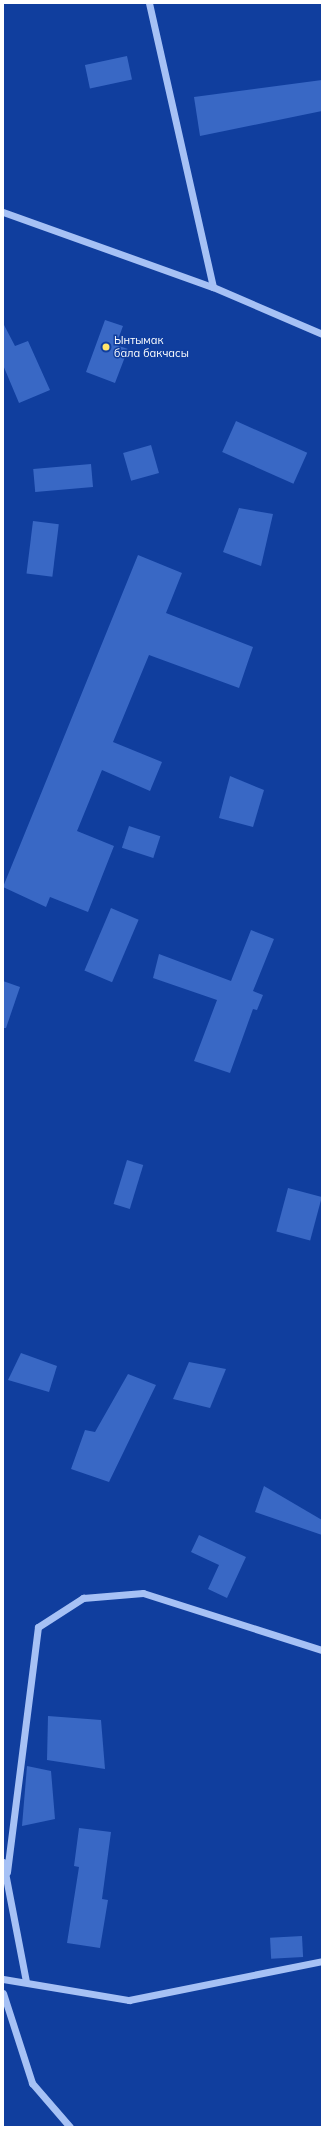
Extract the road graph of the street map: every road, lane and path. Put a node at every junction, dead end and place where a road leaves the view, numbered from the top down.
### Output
1 (149, 3) edge
2 (3, 212) edge
3 (213, 287) junction
4 (322, 334) edge
5 (322, 1650) edge
6 (3, 1862) edge
7 (7, 1872) junction
8 (322, 1961) edge
9 (3, 1979) edge
10 (26, 1982) junction
11 (3, 1993) edge
12 (70, 2127) edge

1 - 3 street
2 - 3 street
3 - 4 street
5 - 7 street
6 - 7 street
7 - 10 street
8 - 10 street
9 - 10 street
11 - 12 street

